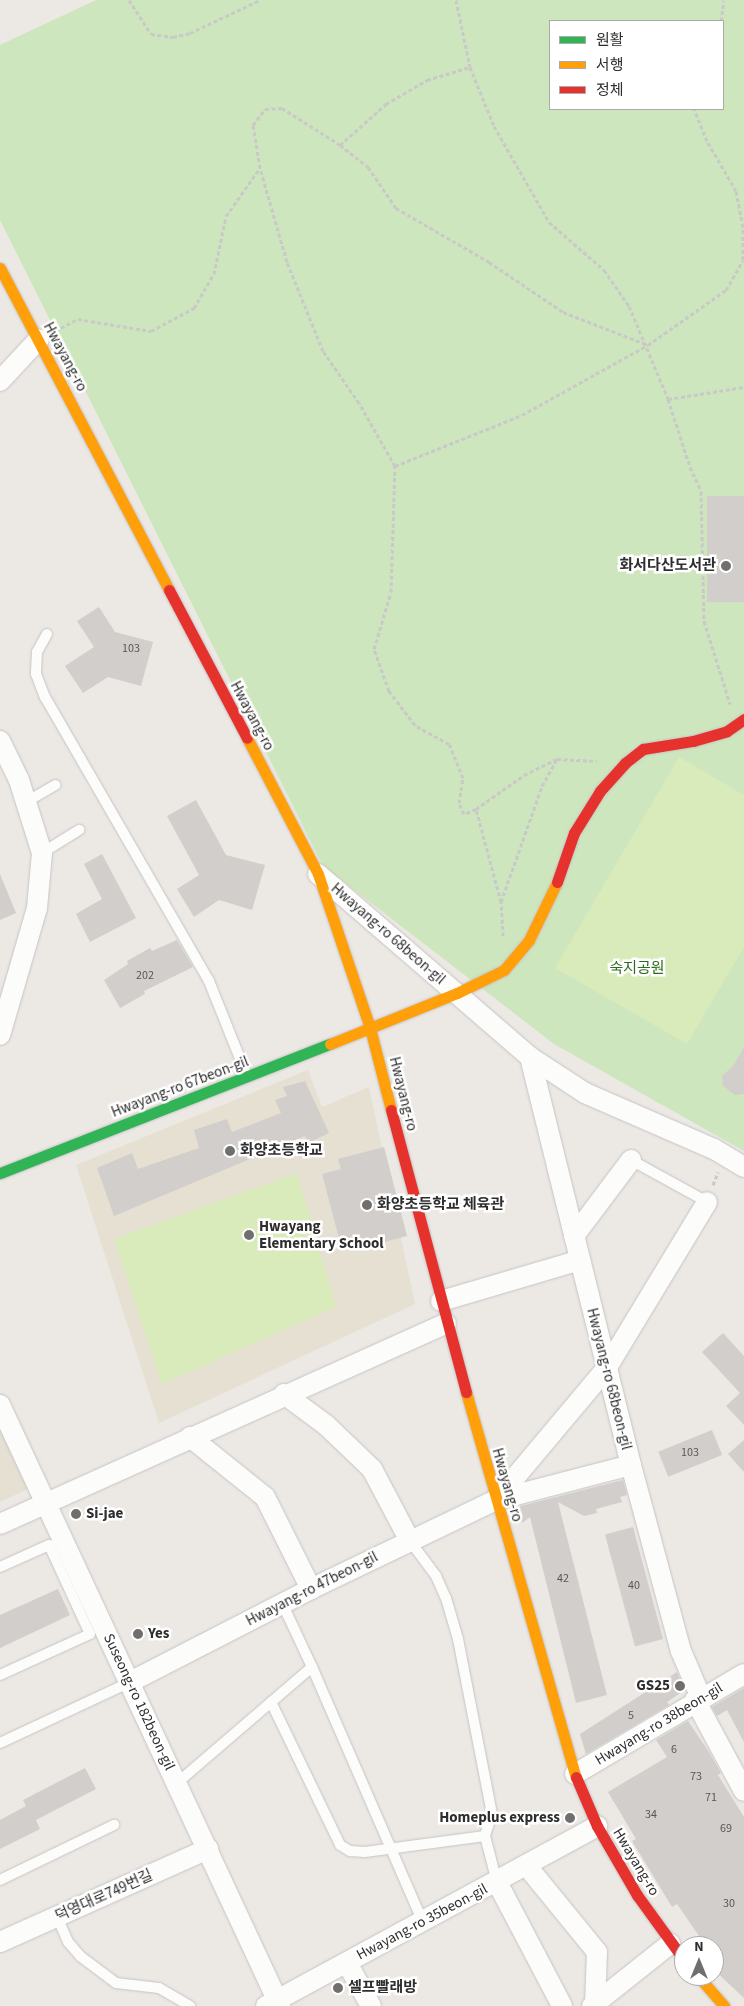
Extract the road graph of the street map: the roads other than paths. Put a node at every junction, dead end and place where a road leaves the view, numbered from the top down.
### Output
1 (0, 268) edge
2 (39, 340) junction
3 (1, 386) edge
4 (47, 634) dead end
5 (740, 722) edge
6 (0, 742) edge
7 (55, 785) dead end
8 (26, 802) junction
9 (79, 830) dead end
10 (42, 852) junction
11 (318, 874) junction
12 (457, 993) junction
13 (370, 1028) junction
14 (0, 1035) edge
15 (530, 1057) junction
16 (247, 1077) junction
17 (630, 1160) joint
18 (744, 1167) edge
19 (0, 1173) edge
20 (706, 1202) joint
21 (574, 1236) junction
22 (580, 1260) junction
23 (440, 1301) junction
24 (446, 1324) junction
25 (606, 1369) junction
26 (284, 1394) junction
27 (0, 1405) edge
28 (190, 1437) junction
29 (631, 1466) junction
30 (496, 1500) junction
31 (46, 1503) junction
32 (0, 1524) edge
33 (410, 1541) junction
34 (0, 1567) edge
35 (311, 1589) junction
36 (282, 1603) junction
37 (312, 1667) junction
38 (744, 1674) edge
39 (0, 1675) edge
40 (130, 1682) junction
41 (698, 1699) junction
42 (271, 1702) junction
43 (0, 1743) edge
44 (575, 1774) junction
45 (177, 1783) junction
46 (744, 1791) edge
47 (114, 1825) dead end
48 (597, 1826) junction
49 (485, 1836) junction
50 (390, 1848) junction
51 (208, 1849) junction
52 (526, 1866) junction
53 (0, 1880) edge
54 (497, 1882) junction
55 (58, 1917) junction
56 (423, 1922) junction
57 (0, 1942) edge
58 (670, 1944) junction
59 (674, 1949) edge
60 (346, 1963) junction
61 (707, 1986) edge
62 (275, 2004) edge
63 (594, 2005) edge
64 (190, 2006) edge
65 (371, 2006) edge
66 (562, 2006) edge
67 (724, 2006) edge

1 - 2 street, Hwayang-ro
2 - 3 street
2 - 11 street, Hwayang-ro
4 - 16 lane
5 - 12 street, Hwayang-ro 68beon-gil
6 - 8 street
7 - 8 lane
8 - 10 street
9 - 10 lane
10 - 14 street
11 - 12 street, Hwayang-ro 68beon-gil
11 - 13 street, Hwayang-ro
12 - 13 street, Hwayang-ro 68beon-gil
12 - 15 street, Hwayang-ro 68beon-gil
13 - 16 street, Hwayang-ro 67beon-gil
13 - 23 street, Hwayang-ro
15 - 18 street, Hwayang-ro 68beon-gil
15 - 21 street, Hwayang-ro 68beon-gil
16 - 19 street, Hwayang-ro 67beon-gil
17 - 20 lane
17 - 21 street
20 - 25 street
21 - 22 street, Hwayang-ro 68beon-gil
22 - 23 street
22 - 25 street, Hwayang-ro 68beon-gil
23 - 24 street, Hwayang-ro
24 - 26 street
24 - 30 street, Hwayang-ro
25 - 29 street, Hwayang-ro 68beon-gil
25 - 30 street
26 - 28 street
26 - 33 street
27 - 31 street, Suseong-ro 182beon-gil
28 - 31 street
28 - 35 street
29 - 30 street
29 - 41 street, Hwayang-ro 68beon-gil
30 - 33 street, Hwayang-ro 47beon-gil
30 - 44 street, Hwayang-ro
31 - 32 street
31 - 40 street, Suseong-ro 182beon-gil
33 - 35 street, Hwayang-ro 47beon-gil
33 - 49 lane
34 - 39 lane
35 - 36 street, Hwayang-ro 47beon-gil
36 - 37 lane
36 - 40 street, Hwayang-ro 47beon-gil
37 - 42 lane
37 - 50 lane
38 - 41 street, Hwayang-ro 38beon-gil
40 - 43 lane
40 - 45 street, Suseong-ro 182beon-gil
41 - 44 street, Hwayang-ro 38beon-gil
41 - 46 street, Hwayang-ro 68beon-gil
42 - 45 lane
42 - 50 lane
44 - 48 street, Hwayang-ro
45 - 51 street, Suseong-ro 182beon-gil
47 - 53 lane
48 - 52 street, Hwayang-ro 35beon-gil
48 - 58 street, Hwayang-ro
49 - 50 lane
49 - 54 lane
50 - 56 lane
51 - 55 street, 덕영대로749번길
51 - 62 street, Suseong-ro 182beon-gil
52 - 54 street, Hwayang-ro 35beon-gil
52 - 63 street
54 - 56 street, Hwayang-ro 35beon-gil
54 - 66 street, Hwayang-ro 35beon-gil
55 - 57 street, 덕영대로749번길
55 - 64 lane
56 - 60 street, Hwayang-ro 35beon-gil
58 - 59 street, Hwayang-ro
58 - 63 street
60 - 62 street, Hwayang-ro 35beon-gil
60 - 65 street, Hwayang-ro 35beon-gil
61 - 67 street

